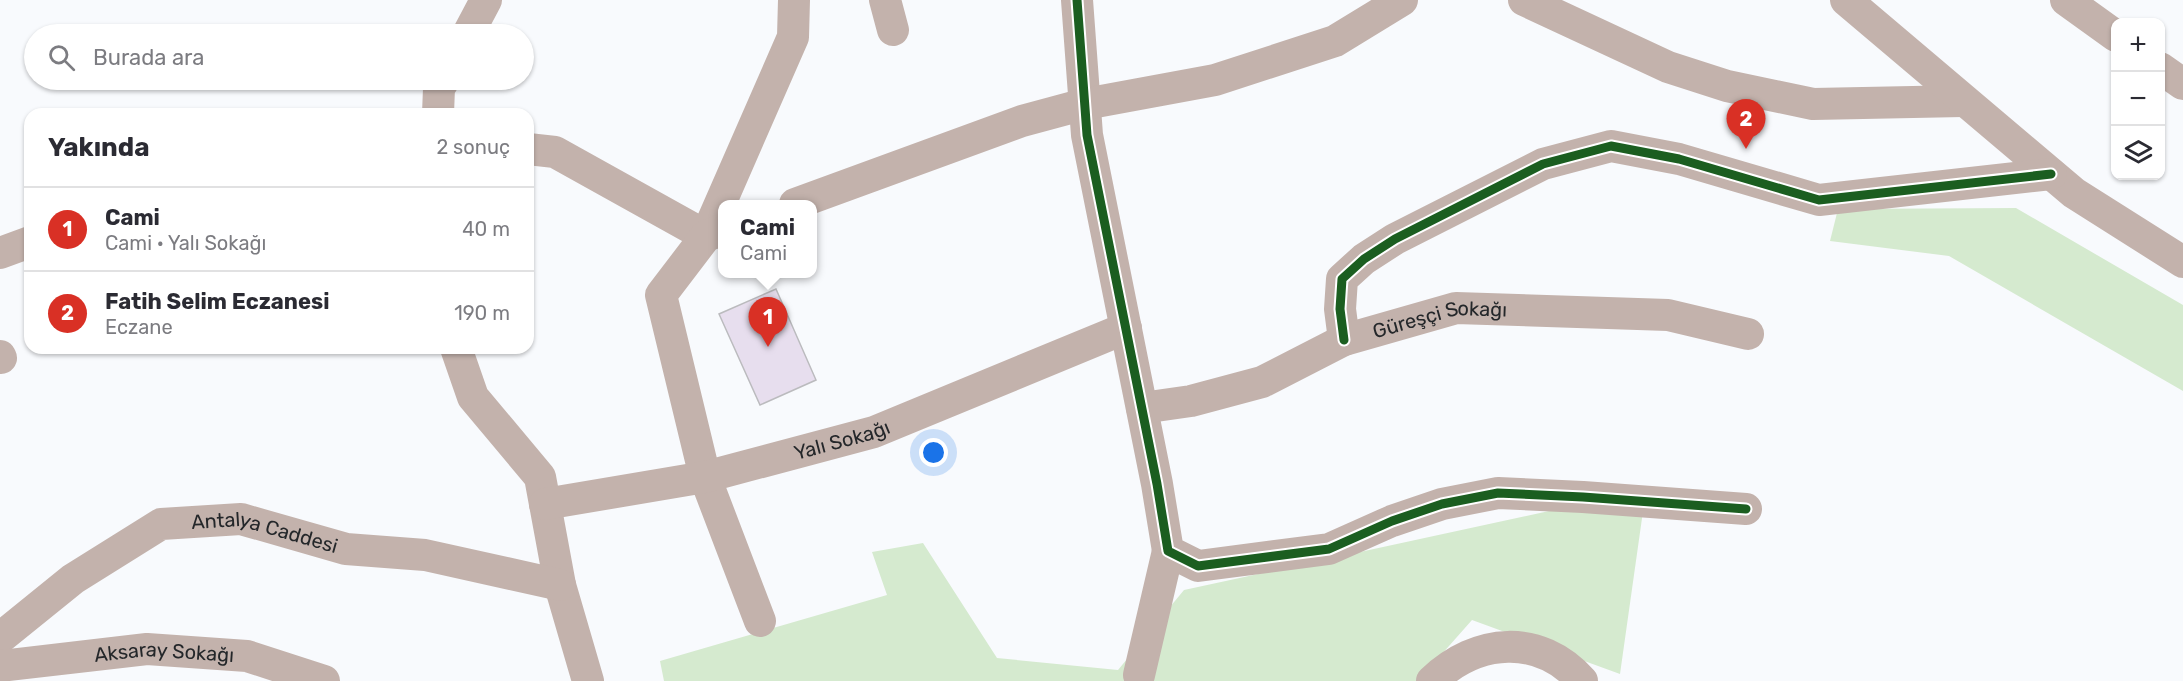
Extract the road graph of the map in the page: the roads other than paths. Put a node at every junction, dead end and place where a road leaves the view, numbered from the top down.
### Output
1 (486, 0) edge
2 (794, 0) edge
3 (885, 0) edge
4 (1077, 0) edge
5 (1524, 0) edge
6 (1846, 0) edge
7 (2066, 0) edge
8 (1383, 5) edge
9 (473, 24) edge
10 (892, 30) dead end
11 (2111, 33) edge
12 (2165, 71) edge
13 (2183, 84) edge
14 (439, 90) edge
15 (1963, 101) junction
16 (1085, 104) junction
17 (438, 108) edge
18 (534, 150) edge
19 (2050, 174) junction
20 (728, 200) edge
21 (806, 200) edge
22 (715, 233) edge
23 (24, 244) edge
24 (0, 253) edge
25 (2183, 262) edge
26 (1126, 328) junction
27 (1748, 334) dead end
28 (1344, 340) junction
29 (458, 354) edge
30 (1142, 408) junction
31 (705, 477) junction
32 (545, 504) junction
33 (1746, 509) dead end
34 (1168, 551) junction
35 (560, 585) junction
36 (760, 621) dead end
37 (0, 638) edge
38 (0, 666) edge
39 (1139, 675) dead end
40 (324, 681) edge
41 (588, 681) edge
42 (1432, 681) edge
43 (1582, 681) edge

1 - 9 street
2 - 20 street
3 - 10 street
4 - 16 street
5 - 15 street
6 - 15 street
7 - 11 street
8 - 16 street
12 - 13 street
14 - 17 street
15 - 19 street
16 - 21 street
16 - 26 street
18 - 22 street
19 - 25 street
19 - 28 street
22 - 31 street
23 - 24 street
26 - 30 street
26 - 31 street, Yalı Sokağı
27 - 28 street, Güreşçi Sokağı
28 - 30 street, Güreşçi Sokağı
29 - 32 street
30 - 34 street
31 - 32 street, Yalı Sokağı
31 - 36 street
32 - 35 street
33 - 34 street
34 - 39 street
35 - 37 street, Antalya Caddesi
35 - 41 street
38 - 40 street, Aksaray Sokağı
42 - 43 street

